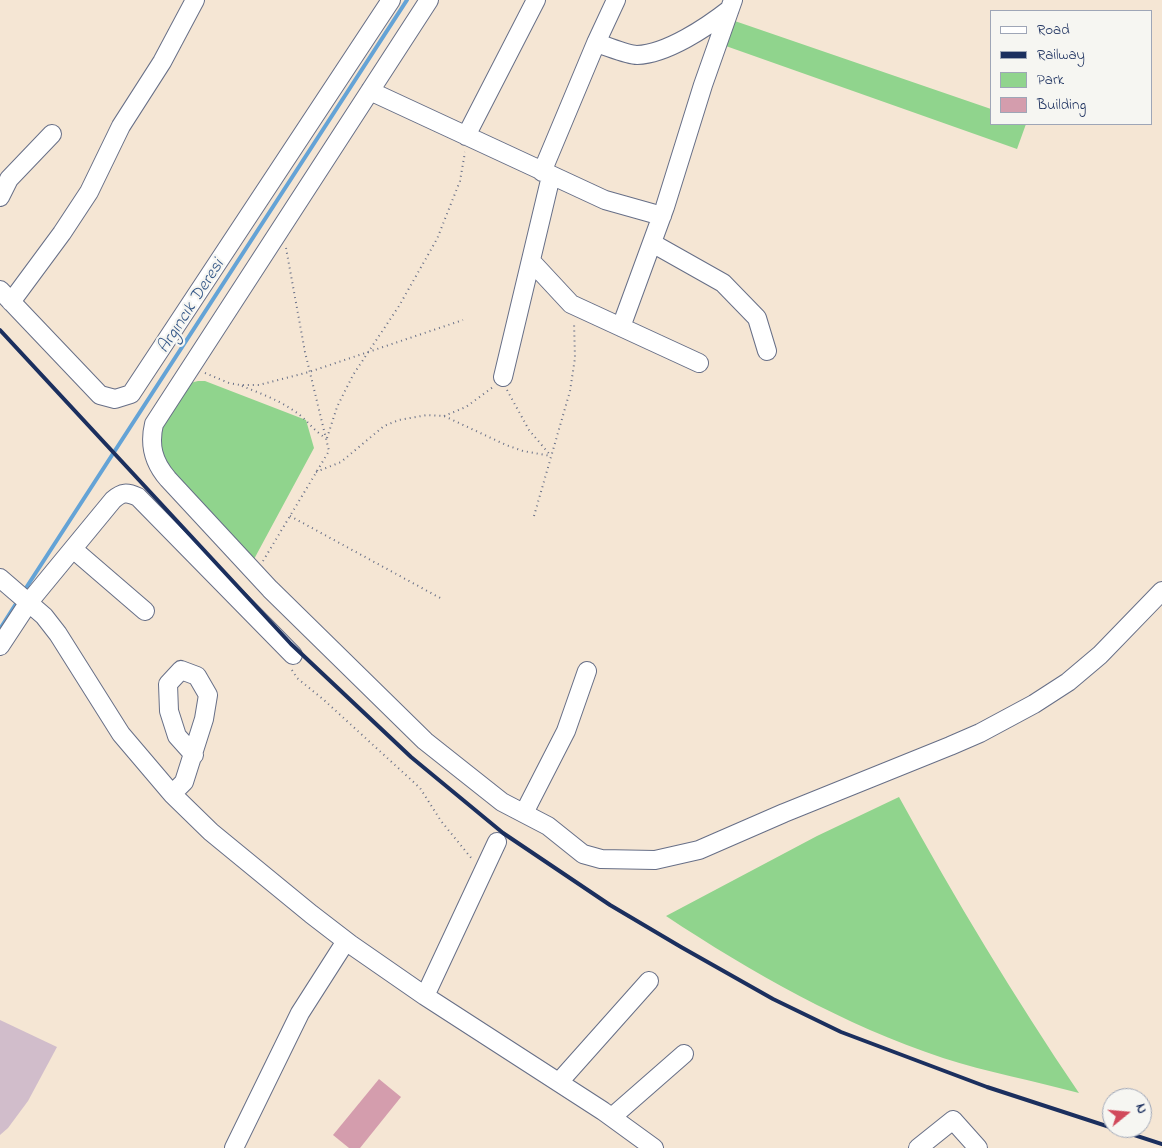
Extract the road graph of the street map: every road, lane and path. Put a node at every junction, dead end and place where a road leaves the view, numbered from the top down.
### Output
1 (195, 0) edge
2 (391, 0) edge
3 (429, 0) edge
4 (536, 0) edge
5 (616, 0) edge
6 (732, 5) edge
7 (596, 43) junction
8 (370, 91) junction
9 (52, 134) dead end
10 (466, 136) junction
11 (547, 174) junction
12 (0, 197) edge
13 (662, 216) junction
14 (283, 226) junction
15 (652, 243) junction
16 (531, 261) junction
17 (6, 296) edge
18 (571, 304) junction
19 (463, 320) dead end
20 (621, 327) junction
21 (766, 351) dead end
22 (366, 353) junction
23 (699, 363) dead end
24 (191, 366) junction
25 (309, 372) junction
26 (503, 377) junction
27 (240, 385) junction
28 (444, 416) junction
29 (326, 439) junction
30 (551, 456) junction
31 (316, 472) junction
32 (290, 516) junction
33 (534, 516) dead end
34 (73, 549) junction
35 (256, 574) junction
36 (4, 581) edge
37 (1162, 591) edge
38 (442, 599) dead end
39 (27, 600) junction
40 (145, 611) dead end
41 (0, 646) edge
42 (293, 655) joint
43 (587, 671) dead end
44 (194, 755) dead end
45 (172, 794) junction
46 (524, 813) junction
47 (497, 842) dead end
48 (482, 873) junction
49 (346, 941) junction
50 (649, 981) dead end
51 (426, 996) junction
52 (684, 1054) dead end
53 (559, 1082) junction
54 (612, 1117) junction
55 (234, 1148) edge
56 (654, 1148) edge
57 (918, 1148) edge
58 (978, 1148) edge

1 - 17 street
2 - 17 street
3 - 8 street
4 - 10 street
5 - 7 street
6 - 7 street
6 - 13 street
7 - 11 street
8 - 10 street
8 - 14 street
9 - 12 street
10 - 11 street
10 - 22 path
11 - 13 street
11 - 16 street
13 - 15 street
14 - 24 street
14 - 25 path
15 - 20 street
15 - 21 street
16 - 18 street
16 - 26 street
18 - 20 street
18 - 30 path
19 - 22 path
20 - 23 street
22 - 25 path
22 - 29 path
24 - 27 path
24 - 35 street
25 - 27 path
25 - 29 path
26 - 28 path
26 - 30 path
27 - 29 path
28 - 30 path
28 - 31 path
29 - 31 path
30 - 33 path
31 - 32 path
32 - 35 path
32 - 38 path
34 - 39 street
34 - 40 street
34 - 42 street
35 - 46 street
36 - 39 street
37 - 46 street
39 - 41 street
39 - 45 street
42 - 48 path
43 - 46 street
44 - 45 street
45 - 49 street
47 - 48 street
48 - 51 street
49 - 51 street
49 - 55 street
50 - 53 street
51 - 53 street
52 - 54 street
53 - 54 street
54 - 56 street
57 - 58 street

